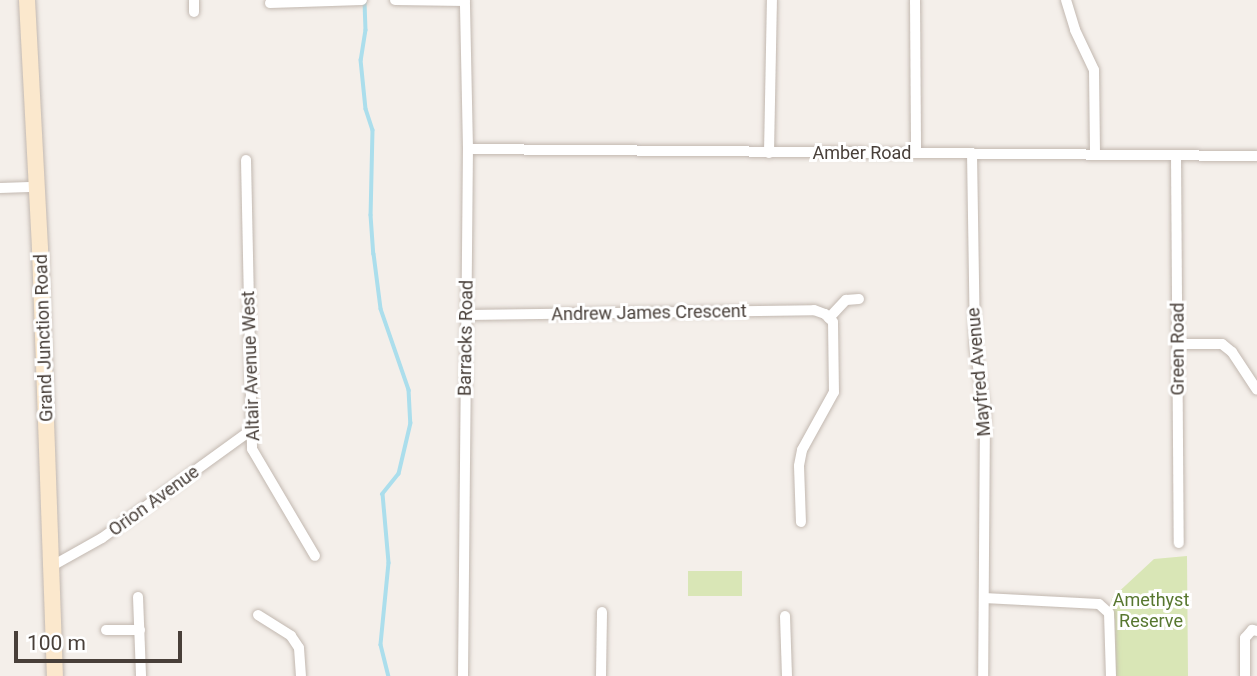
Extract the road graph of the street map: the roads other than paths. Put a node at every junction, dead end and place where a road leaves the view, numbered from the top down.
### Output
1 (27, 0) edge
2 (362, 0) edge
3 (395, 0) edge
4 (772, 0) edge
5 (915, 0) edge
6 (1066, 0) edge
7 (466, 1) edge
8 (270, 3) dead end
9 (468, 149) junction
10 (769, 153) junction
11 (916, 153) junction
12 (972, 153) junction
13 (1095, 154) junction
14 (1176, 155) junction
15 (1257, 156) edge
16 (246, 160) dead end
17 (37, 187) junction
18 (0, 188) edge
19 (859, 299) dead end
20 (467, 315) junction
21 (829, 318) junction
22 (1179, 344) junction
23 (1257, 390) edge
24 (251, 430) junction
25 (802, 522) dead end
26 (1179, 543) dead end
27 (314, 556) dead end
28 (52, 566) junction
29 (138, 597) dead end
30 (984, 598) junction
31 (602, 612) dead end
32 (258, 615) dead end
33 (785, 616) dead end
34 (106, 630) dead end
35 (140, 630) junction
36 (1257, 631) edge
37 (55, 676) edge
38 (141, 676) edge
39 (301, 676) edge
40 (463, 676) edge
41 (601, 676) edge
42 (787, 676) edge
43 (984, 676) edge
44 (1111, 676) edge
45 (1244, 676) edge

1 - 17 main road, Grand Junction Road
2 - 8 street
3 - 7 street
4 - 10 street
5 - 11 street
6 - 13 street
7 - 9 street, Barracks Road
9 - 10 street, Amber Road
9 - 20 street, Barracks Road
10 - 11 street, Amber Road
11 - 12 street, Amber Road
12 - 13 street, Amber Road
12 - 30 street, Mayfred Avenue
13 - 14 street, Amber Road
14 - 15 street, Amber Road
14 - 22 street, Green Road
16 - 24 street, Altair Avenue West
17 - 18 street
17 - 28 main road, Grand Junction Road
19 - 21 street
20 - 21 street, Andrew James Crescent
20 - 40 street, Barracks Road
21 - 25 street
22 - 23 street
22 - 26 street, Green Road
24 - 27 street, Altair Avenue West
24 - 28 street, Orion Avenue
28 - 37 main road, Grand Junction Road
29 - 35 street
30 - 43 street, Mayfred Avenue
30 - 44 street
31 - 41 street
32 - 39 street
33 - 42 street
34 - 35 street
35 - 38 street
36 - 45 street

